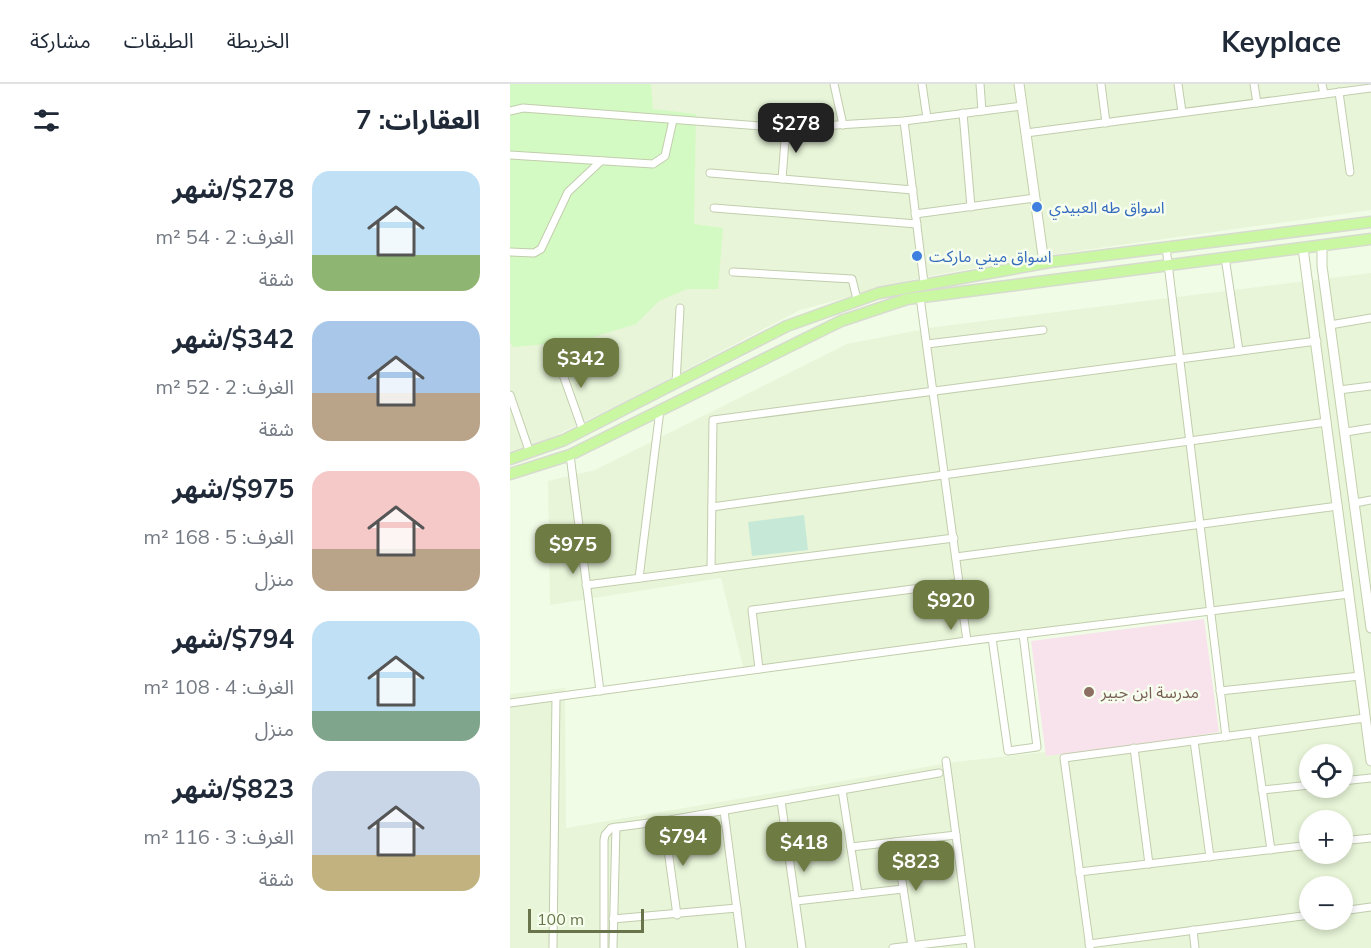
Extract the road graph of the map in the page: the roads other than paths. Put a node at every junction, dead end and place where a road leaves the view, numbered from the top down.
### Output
1 (834, 84) edge
2 (922, 84) edge
3 (980, 84) edge
4 (1019, 84) edge
5 (1101, 84) edge
6 (1178, 84) edge
7 (1254, 84) edge
8 (1322, 84) edge
9 (1371, 88) edge
10 (1339, 92) junction
11 (1324, 94) junction
12 (1257, 103) junction
13 (1022, 106) junction
14 (510, 111) edge
15 (982, 111) junction
16 (1182, 112) junction
17 (963, 113) junction
18 (927, 118) junction
19 (673, 120) junction
20 (904, 121) junction
21 (1106, 123) junction
22 (843, 124) junction
23 (786, 128) junction
24 (1026, 133) junction
25 (510, 154) edge
26 (601, 161) junction
27 (1350, 172) dead end
28 (710, 173) dead end
29 (782, 179) junction
30 (913, 190) junction
31 (1035, 198) junction
32 (971, 207) junction
33 (714, 208) dead end
34 (915, 214) junction
35 (1371, 222) edge
36 (917, 224) junction
37 (1371, 238) edge
38 (1322, 244) junction
39 (1166, 247) junction
40 (1303, 248) junction
41 (510, 252) edge
42 (1225, 257) junction
43 (1044, 263) junction
44 (1169, 266) junction
45 (733, 272) dead end
46 (924, 283) junction
47 (920, 297) junction
48 (857, 300) junction
49 (680, 308) dead end
50 (1328, 309) junction
51 (1313, 311) junction
52 (1371, 318) edge
53 (1330, 325) junction
54 (1043, 330) dead end
55 (1317, 341) junction
56 (927, 344) junction
57 (1239, 351) junction
58 (733, 354) junction
59 (556, 355) dead end
60 (1179, 359) junction
61 (741, 369) junction
62 (676, 384) junction
63 (1371, 386) edge
64 (934, 390) junction
65 (1339, 390) junction
66 (510, 395) edge
67 (660, 410) junction
68 (513, 415) edge
69 (1327, 422) junction
70 (1371, 428) edge
71 (583, 431) junction
72 (1346, 432) junction
73 (1189, 442) junction
74 (530, 453) junction
75 (570, 455) junction
76 (510, 459) edge
77 (510, 474) edge
78 (945, 474) junction
79 (1371, 500) edge
80 (1355, 503) junction
81 (1338, 506) junction
82 (712, 507) junction
83 (1199, 525) junction
84 (954, 538) junction
85 (956, 557) junction
86 (711, 569) junction
87 (1368, 574) edge
88 (639, 578) junction
89 (959, 583) junction
90 (586, 585) junction
91 (1349, 594) junction
92 (1210, 611) junction
93 (1371, 628) edge
94 (1023, 634) junction
95 (992, 638) junction
96 (967, 641) junction
97 (759, 669) junction
98 (1360, 676) junction
99 (600, 691) junction
100 (1220, 691) junction
101 (556, 697) junction
102 (510, 703) edge
103 (1365, 718) junction
104 (1254, 733) junction
105 (1226, 736) junction
106 (1194, 741) junction
107 (1134, 748) junction
108 (946, 761) dead end
109 (1371, 761) edge
110 (939, 773) dead end
111 (1371, 778) edge
112 (1353, 780) edge
113 (1299, 786) edge
114 (842, 790) junction
115 (1262, 790) junction
116 (781, 801) junction
117 (724, 811) junction
118 (664, 821) junction
119 (616, 827) junction
120 (956, 835) junction
121 (1371, 838) edge
122 (1353, 840) edge
123 (896, 842) junction
124 (1299, 846) edge
125 (851, 847) junction
126 (1271, 850) junction
127 (1210, 857) junction
128 (1149, 864) junction
129 (1079, 872) junction
130 (903, 889) junction
131 (858, 894) junction
132 (796, 901) junction
133 (737, 908) junction
134 (1371, 908) edge
135 (1353, 910) edge
136 (677, 915) junction
137 (1299, 916) edge
138 (613, 919) junction
139 (1193, 930) junction
140 (969, 939) junction
141 (912, 946) junction
142 (1089, 946) edge
143 (554, 948) edge
144 (604, 948) edge
145 (613, 948) edge
146 (742, 948) edge
147 (802, 948) edge
148 (893, 948) edge
149 (971, 948) edge
150 (1195, 948) edge

1 - 22 street
2 - 18 street
3 - 15 street
4 - 13 street
5 - 21 street
6 - 16 street
7 - 12 street
8 - 11 street
9 - 10 street
10 - 11 street
10 - 27 street
11 - 12 street
12 - 16 street
13 - 15 street
13 - 24 street
14 - 19 street
15 - 17 street
16 - 21 street
17 - 18 street
17 - 32 street
18 - 20 street
19 - 23 street
19 - 26 street
20 - 22 street
20 - 30 street
21 - 24 street
22 - 23 street
23 - 29 street
24 - 31 street
25 - 26 street
26 - 41 street
28 - 29 street
29 - 30 street
30 - 34 street
31 - 32 street
31 - 43 street
32 - 34 street
33 - 36 street
34 - 36 street
35 - 39 main road
36 - 46 street
37 - 38 main road
38 - 40 main road
38 - 50 street
39 - 43 main road
39 - 44 street
40 - 42 main road
40 - 51 street
42 - 44 main road
42 - 57 street
43 - 46 main road
44 - 47 main road
44 - 60 street
45 - 48 street
46 - 48 main road
47 - 56 street
47 - 61 main road
48 - 58 main road
49 - 62 street
50 - 51 street
50 - 53 street
51 - 55 street
52 - 53 street
53 - 65 street
54 - 56 street
55 - 57 street
55 - 69 street
56 - 64 street
57 - 60 street
58 - 61 main road
58 - 62 main road
59 - 71 street
60 - 64 street
60 - 73 street
61 - 67 main road
62 - 71 main road
63 - 65 street
64 - 78 street
64 - 82 street
65 - 72 street
66 - 68 street
67 - 75 main road
67 - 88 street
68 - 74 street
69 - 73 street
69 - 81 street
70 - 72 street
71 - 74 main road
72 - 80 street
73 - 78 street
73 - 83 street
74 - 76 main road
75 - 77 main road
75 - 90 street
78 - 82 street
78 - 84 street
79 - 80 street
80 - 87 street
81 - 83 street
81 - 91 street
82 - 86 street
83 - 85 street
83 - 92 street
84 - 85 street
84 - 86 street
85 - 89 street
86 - 88 street
87 - 93 street
88 - 90 street
89 - 96 street
89 - 97 street
90 - 99 street
91 - 92 street
91 - 98 street
92 - 94 street
92 - 100 street
94 - 95 street
94 - 95 street
95 - 96 street
96 - 97 street
97 - 99 street
98 - 100 street
98 - 103 street
99 - 101 street
100 - 105 street
101 - 102 street
101 - 143 street
103 - 104 street
103 - 109 street
104 - 105 street
104 - 115 street
105 - 106 street
106 - 107 street
106 - 127 street
107 - 128 street
107 - 129 street
108 - 120 street
110 - 114 street
111 - 112 street
113 - 115 street
114 - 116 street
114 - 125 street
115 - 126 street
116 - 117 street
116 - 132 street
117 - 118 street
117 - 133 street
118 - 119 street
118 - 136 street
119 - 138 street
119 - 144 street
120 - 123 street
120 - 140 street
121 - 122 street
123 - 125 street
123 - 130 street
124 - 126 street
125 - 131 street
126 - 127 street
127 - 128 street
128 - 129 street
129 - 142 street
130 - 131 street
130 - 141 street
131 - 132 street
132 - 147 street
133 - 136 street
133 - 146 street
134 - 135 street
136 - 138 street
137 - 139 street
138 - 145 street
139 - 142 street
139 - 150 street
140 - 141 street
140 - 149 street
141 - 148 street

